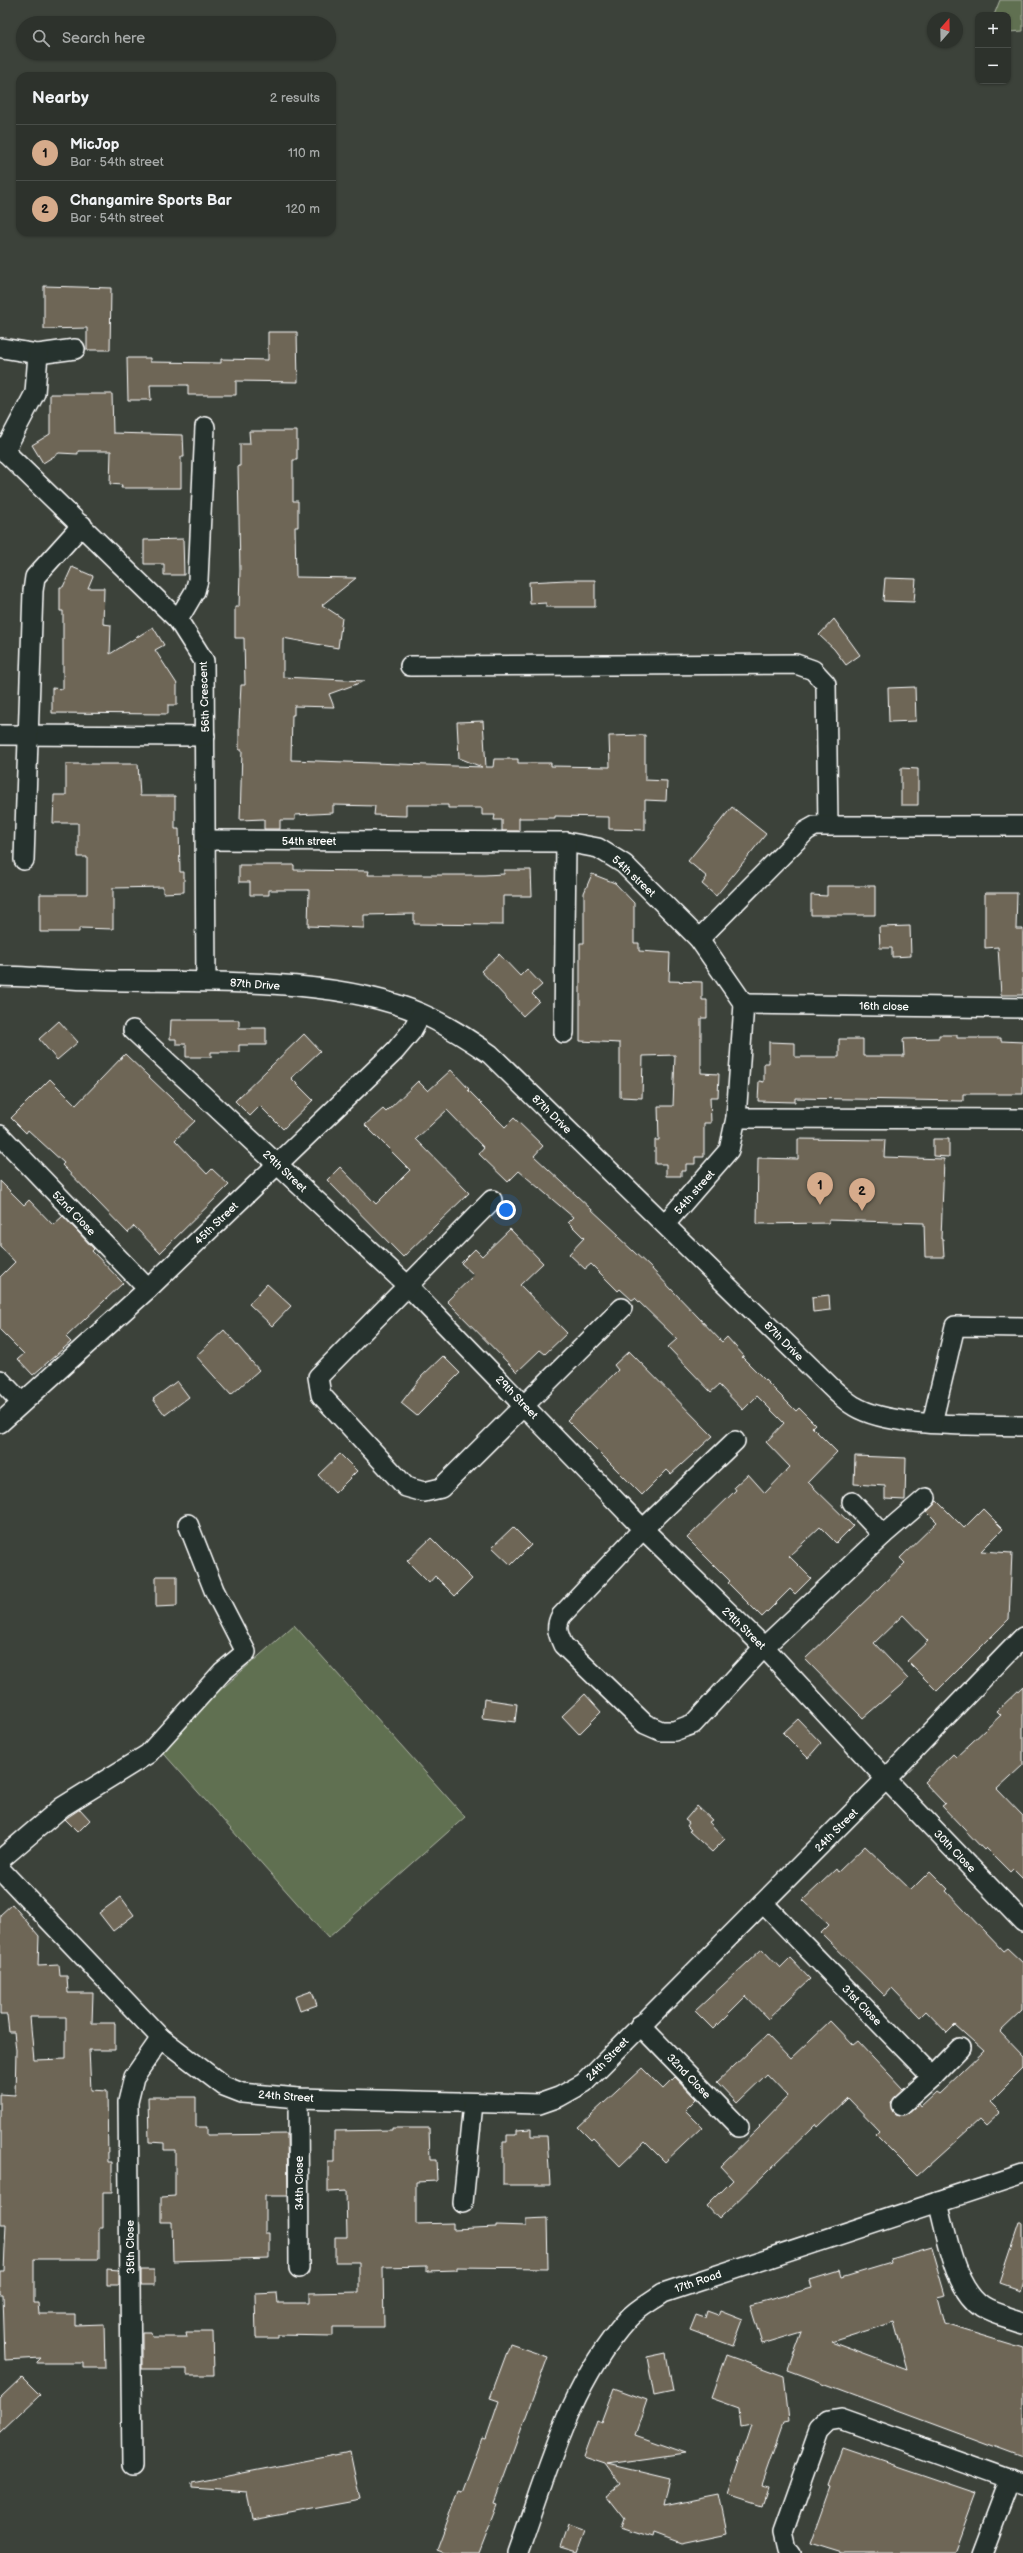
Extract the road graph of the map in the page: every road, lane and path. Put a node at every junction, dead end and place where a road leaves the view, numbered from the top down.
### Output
1 (2, 348) dead end
2 (75, 349) dead end
3 (38, 354) junction
4 (205, 427) dead end
5 (2, 450) edge
6 (82, 525) junction
7 (178, 620) junction
8 (410, 666) dead end
9 (0, 735) edge
10 (28, 735) junction
11 (205, 736) junction
12 (828, 825) junction
13 (1023, 826) edge
14 (206, 840) junction
15 (566, 842) junction
16 (24, 860) dead end
17 (699, 939) junction
18 (0, 976) edge
19 (206, 981) junction
20 (744, 1004) junction
21 (1023, 1008) edge
22 (421, 1014) junction
23 (132, 1030) dead end
24 (564, 1033) dead end
25 (736, 1118) junction
26 (1023, 1119) edge
27 (0, 1135) edge
28 (277, 1163) junction
29 (492, 1200) dead end
30 (665, 1224) junction
31 (408, 1286) junction
32 (148, 1289) junction
33 (622, 1308) dead end
34 (1023, 1327) edge
35 (0, 1380) edge
36 (21, 1402) junction
37 (524, 1404) junction
38 (0, 1423) edge
39 (932, 1423) junction
40 (1023, 1426) edge
41 (735, 1442) dead end
42 (926, 1498) dead end
43 (852, 1502) dead end
44 (188, 1524) dead end
45 (643, 1529) junction
46 (883, 1534) junction
47 (1023, 1637) edge
48 (764, 1647) junction
49 (886, 1779) junction
50 (0, 1860) edge
51 (3, 1879) edge
52 (763, 1903) junction
53 (1023, 1922) edge
54 (640, 2025) junction
55 (161, 2038) junction
56 (960, 2048) dead end
57 (932, 2077) junction
58 (298, 2098) junction
59 (473, 2103) junction
60 (901, 2105) dead end
61 (739, 2127) dead end
62 (1023, 2174) edge
63 (938, 2202) junction
64 (463, 2203) dead end
65 (299, 2268) dead end
66 (1023, 2322) edge
67 (132, 2466) dead end
68 (1016, 2482) edge
69 (518, 2553) edge
70 (791, 2553) edge
71 (982, 2553) edge

1 - 3 street
2 - 3 street
3 - 5 street
4 - 7 street
5 - 6 street, 56th Crescent
6 - 7 street, 56th Crescent
6 - 10 street
7 - 11 street, 56th Crescent
8 - 12 street
9 - 10 street
10 - 11 street
10 - 16 street
11 - 14 street, 56th Crescent
12 - 13 street
12 - 17 street
14 - 15 street, 54th street
14 - 19 street, 56th Crescent
15 - 17 street, 54th street
15 - 24 street
17 - 20 street, 54th street
18 - 19 street, 87th Drive
19 - 22 street, 87th Drive
20 - 21 street, 16th close
20 - 25 street, 54th street
22 - 28 street, 45th Street
22 - 30 street, 87th Drive
23 - 28 street, 29th Street
25 - 26 street
25 - 30 street, 54th street
27 - 32 street, 52nd Close
28 - 31 street, 29th Street
28 - 32 street, 45th Street
29 - 31 street
30 - 39 street, 87th Drive
31 - 37 street, 29th Street
31 - 37 street
32 - 36 street, 45th Street
33 - 37 street
34 - 39 street
35 - 36 street
36 - 38 street, 45th Street
37 - 45 street, 29th Street
39 - 40 street, 87th Drive
41 - 45 street
42 - 46 street
43 - 46 street
44 - 50 street
45 - 48 street, 29th Street
45 - 48 street
46 - 48 street
47 - 49 street, 24th Street
48 - 49 street, 29th Street
49 - 52 street, 24th Street
49 - 53 street, 30th Close
51 - 55 street, 24th Street
52 - 54 street, 24th Street
52 - 57 street, 31st Close
54 - 59 street, 24th Street
54 - 61 street, 32nd Close
55 - 58 street, 24th Street
55 - 67 street, 35th Close
56 - 57 street
57 - 60 street
58 - 59 street, 24th Street
58 - 65 street, 34th Close
59 - 64 street
62 - 63 street, 17th Road
63 - 66 street
63 - 69 street, 17th Road
68 - 70 street
68 - 71 street

